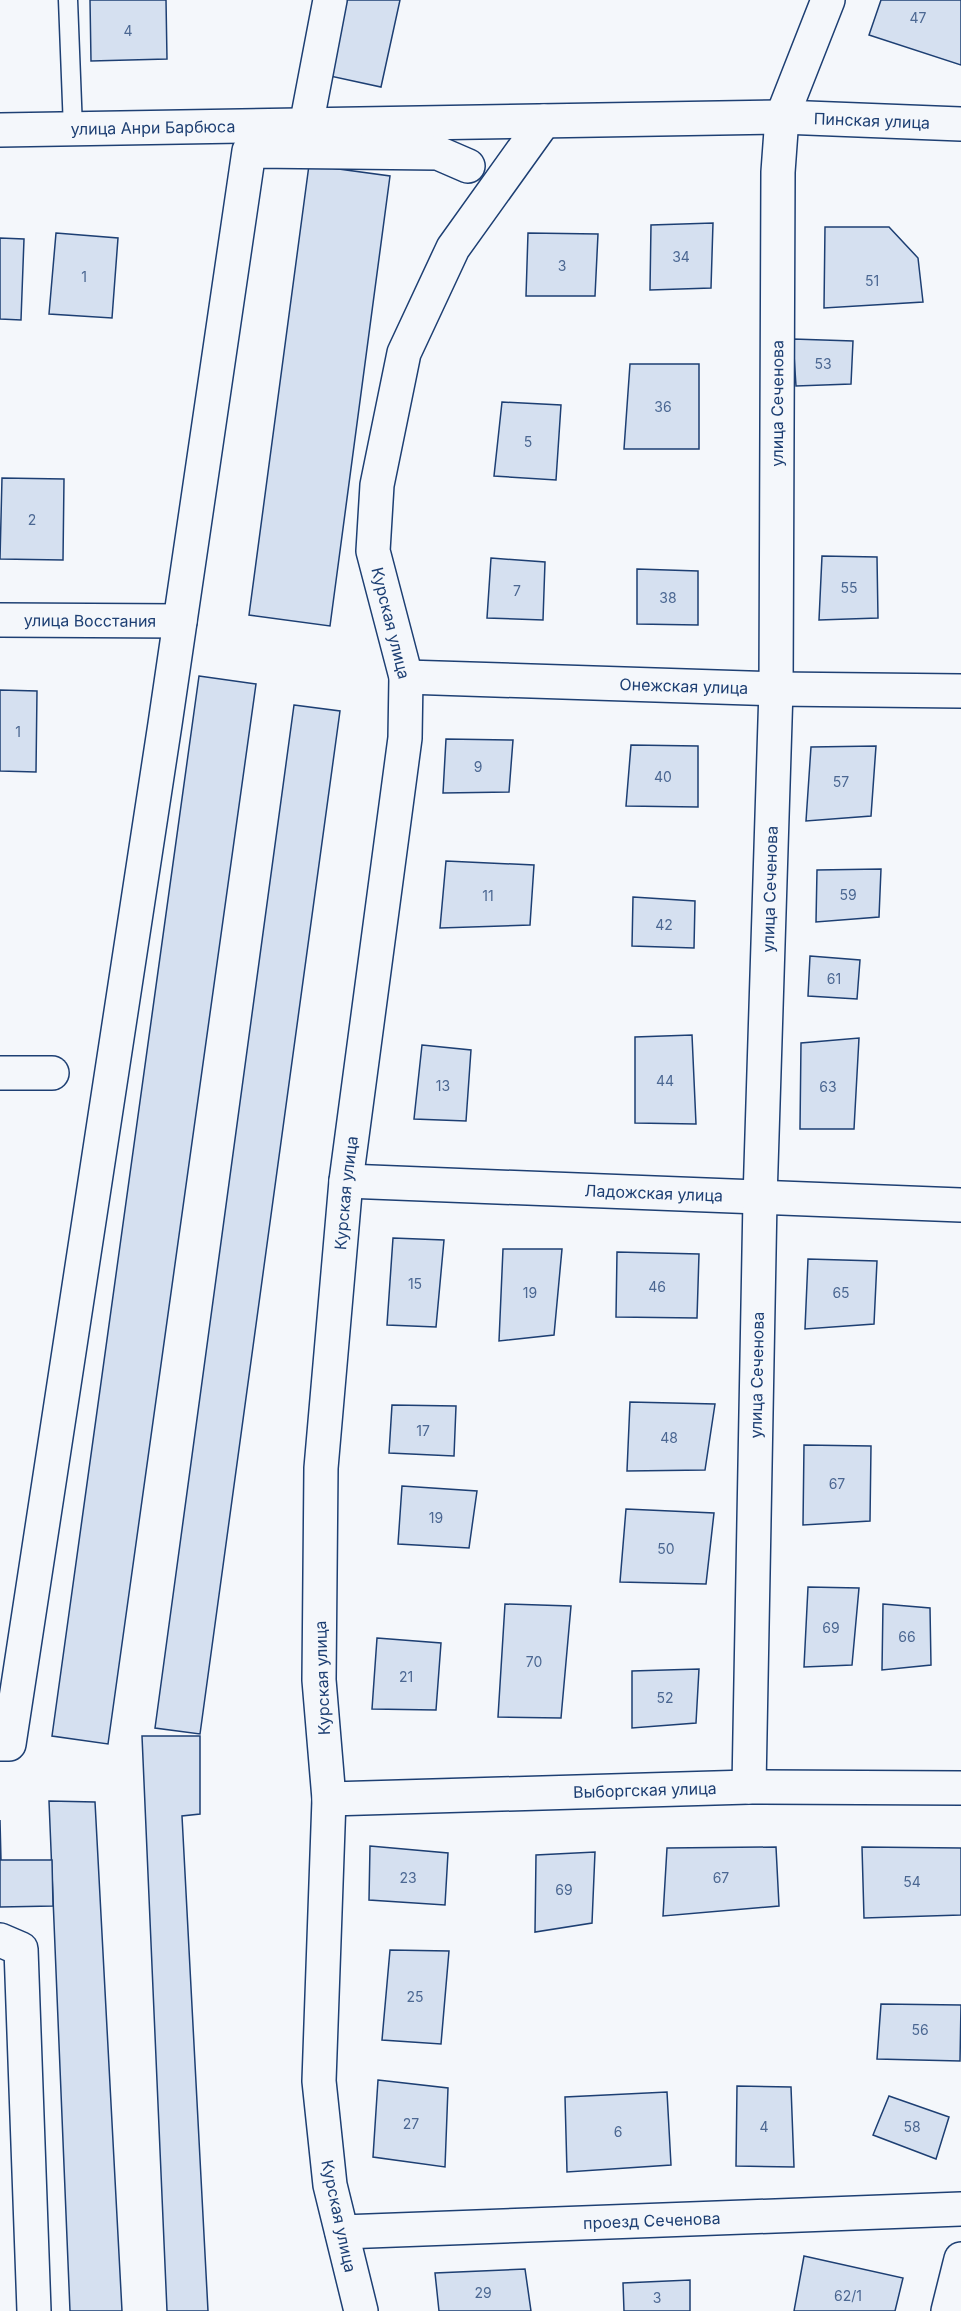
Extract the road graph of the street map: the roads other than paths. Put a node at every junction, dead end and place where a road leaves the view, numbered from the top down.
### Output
1 (68, 0) edge
2 (330, 0) edge
3 (828, 0) edge
4 (782, 117) junction
5 (544, 121) junction
6 (961, 124) edge
7 (306, 126) junction
8 (73, 129) junction
9 (0, 130) edge
10 (468, 166) dead end
11 (0, 620) edge
12 (180, 621) junction
13 (406, 677) junction
14 (776, 689) junction
15 (961, 692) edge
16 (0, 1073) edge
17 (52, 1073) dead end
18 (346, 1181) junction
19 (760, 1199) junction
20 (961, 1205) edge
21 (0, 1744) edge
22 (749, 1787) junction
23 (961, 1788) edge
24 (329, 1799) junction
25 (0, 1940) edge
26 (961, 2209) edge
27 (342, 2232) junction
28 (961, 2259) edge
29 (34, 2311) edge
30 (361, 2311) edge
31 (948, 2311) edge

1 - 8 lane
2 - 7 street
3 - 4 street, улица Сеченова
4 - 5 street, Пинская улица
4 - 6 street, Пинская улица
4 - 14 street, улица Сеченова
5 - 7 street, улица Анри Барбюса
5 - 13 street, Курская улица
7 - 8 street, улица Анри Барбюса
8 - 9 street, улица Анри Барбюса
10 - 12 street
11 - 12 street, улица Восстания
12 - 21 street
13 - 14 street, Онежская улица
13 - 18 street, Курская улица
14 - 15 street, Онежская улица
14 - 19 street, улица Сеченова
16 - 17 street
18 - 19 street, Ладожская улица
18 - 24 street, Курская улица
19 - 20 street, Ладожская улица
19 - 22 street, улица Сеченова
22 - 23 street, Выборгская улица
22 - 24 street, Выборгская улица
24 - 27 street, Курская улица
25 - 29 street
26 - 27 street, проезд Сеченова
27 - 30 street, Курская улица
28 - 31 street

